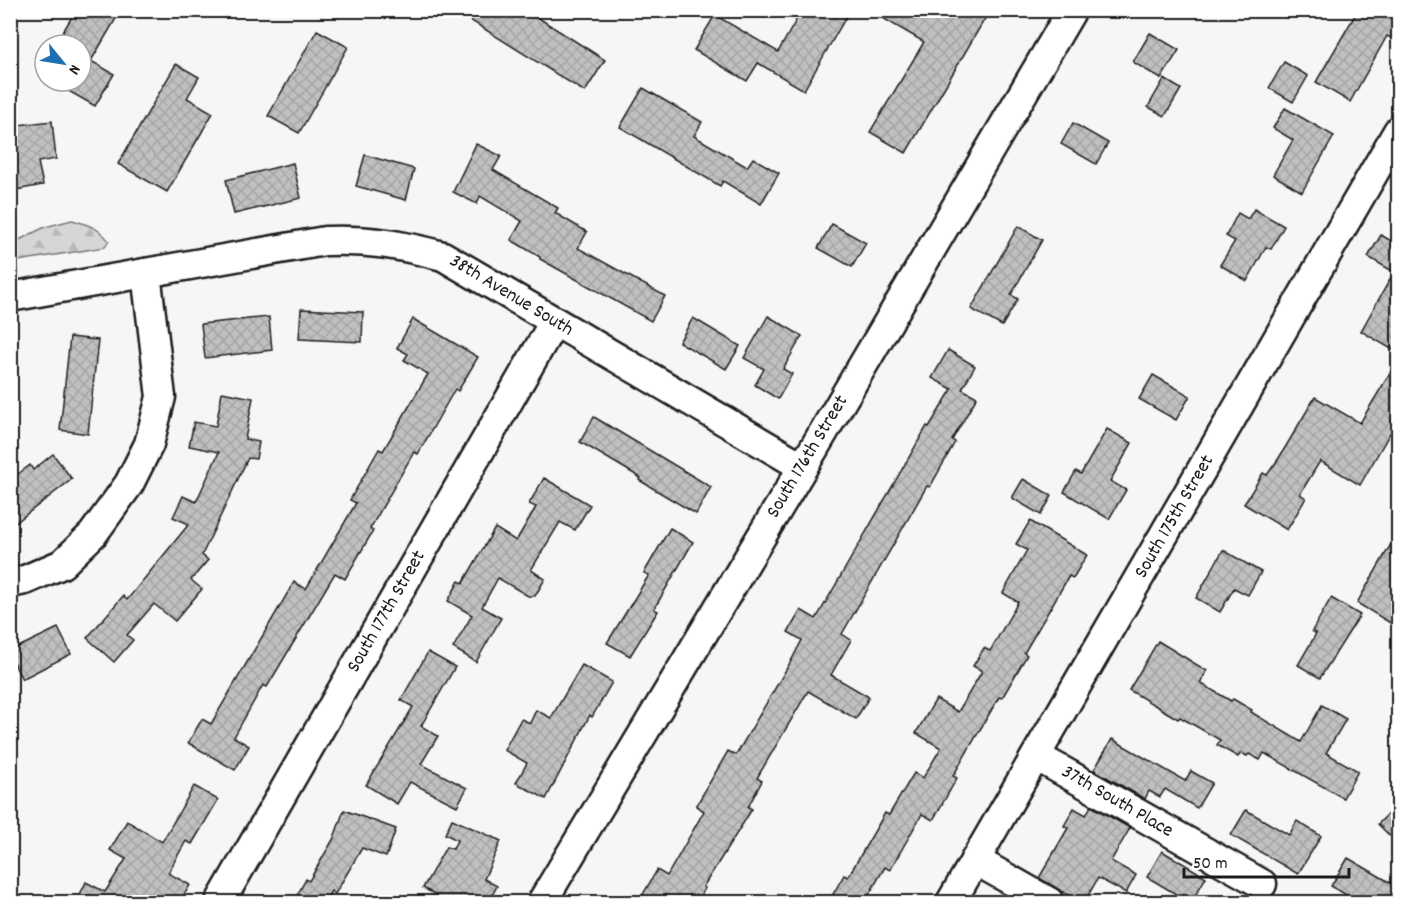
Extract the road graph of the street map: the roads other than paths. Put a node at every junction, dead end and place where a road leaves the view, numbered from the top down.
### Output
1 (1072, 10) edge
2 (1398, 131) edge
3 (146, 273) junction
4 (10, 297) edge
5 (554, 322) junction
6 (803, 467) junction
7 (10, 584) edge
8 (1036, 756) junction
9 (975, 860) junction
10 (1262, 884) dead end
11 (220, 903) edge
12 (542, 903) edge
13 (951, 903) edge
14 (1049, 903) edge

1 - 6 street, South 176th Street
2 - 8 street, South 175th Street
3 - 4 street, 38th Avenue South
3 - 5 street, 38th Avenue South
3 - 7 street
5 - 6 street, 38th Avenue South
5 - 11 street, South 177th Street
6 - 12 street, South 176th Street
8 - 9 street, South 175th Street
8 - 10 street, 37th South Place
9 - 13 street, South 175th Street
9 - 14 street

